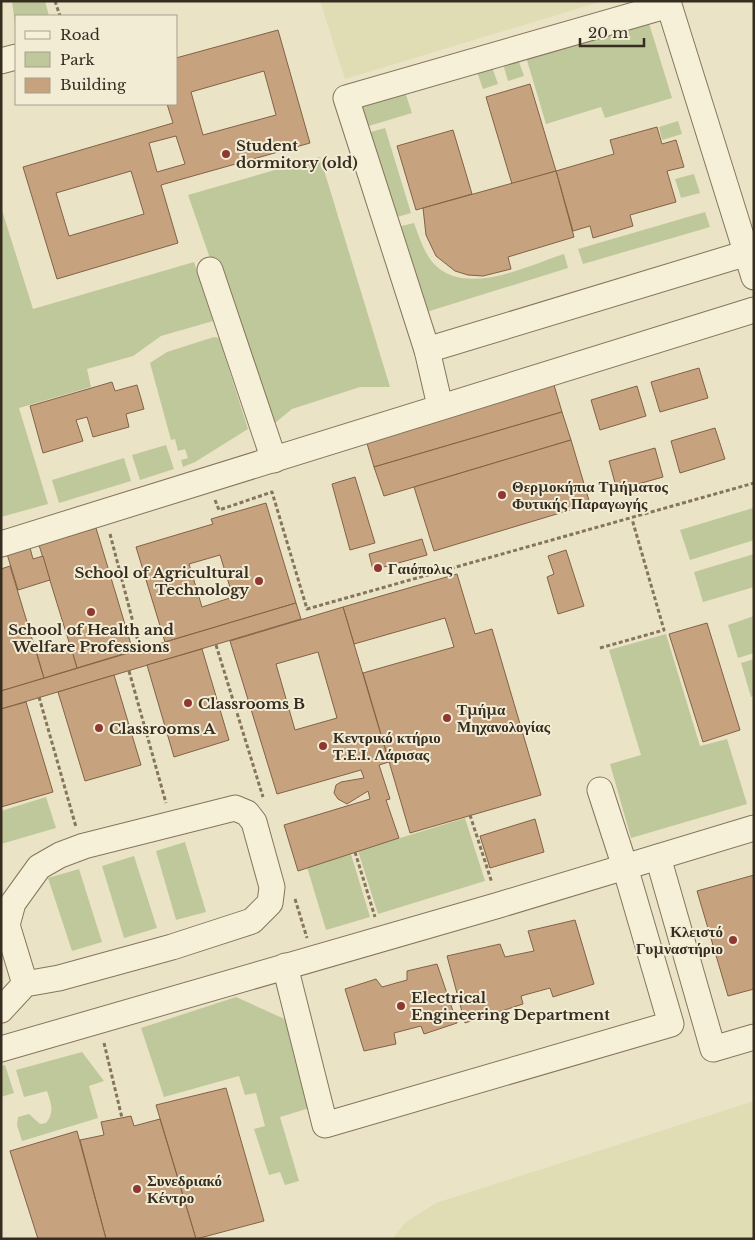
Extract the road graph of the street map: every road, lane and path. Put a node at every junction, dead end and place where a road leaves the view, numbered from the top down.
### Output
1 (55, 1) edge
2 (60, 15) edge
3 (15, 56) edge
4 (1, 60) edge
5 (750, 265) edge
6 (210, 270) dead end
7 (754, 310) edge
8 (427, 350) junction
9 (440, 406) junction
10 (274, 460) junction
11 (207, 480) junction
12 (754, 483) edge
13 (632, 519) junction
14 (108, 530) dead end
15 (1, 544) edge
16 (216, 645) dead end
17 (600, 648) dead end
18 (140, 649) dead end
19 (129, 671) dead end
20 (39, 698) dead end
21 (600, 790) dead end
22 (266, 807) dead end
23 (470, 815) dead end
24 (172, 823) junction
25 (754, 828) edge
26 (84, 846) junction
27 (355, 852) dead end
28 (658, 857) junction
29 (625, 867) junction
30 (293, 893) dead end
31 (499, 905) junction
32 (376, 920) dead end
33 (308, 940) dead end
34 (285, 966) junction
35 (24, 984) junction
36 (1, 1010) edge
37 (754, 1036) edge
38 (105, 1047) dead end
39 (1, 1049) edge
40 (122, 1118) dead end

1 - 2 path
3 - 4 street
5 - 8 street
5 - 8 street
6 - 10 street
7 - 9 street
8 - 9 street
9 - 10 street
10 - 11 street
11 - 13 path
11 - 15 street
12 - 13 path
13 - 17 path
14 - 18 path
16 - 22 path
19 - 24 path
20 - 26 path
21 - 29 street
23 - 31 path
24 - 26 street
24 - 35 street
25 - 28 street
26 - 35 street
27 - 32 path
28 - 29 street
28 - 37 street
29 - 31 street
29 - 34 street
30 - 33 path
31 - 34 street
34 - 39 street
35 - 36 street
38 - 40 path

